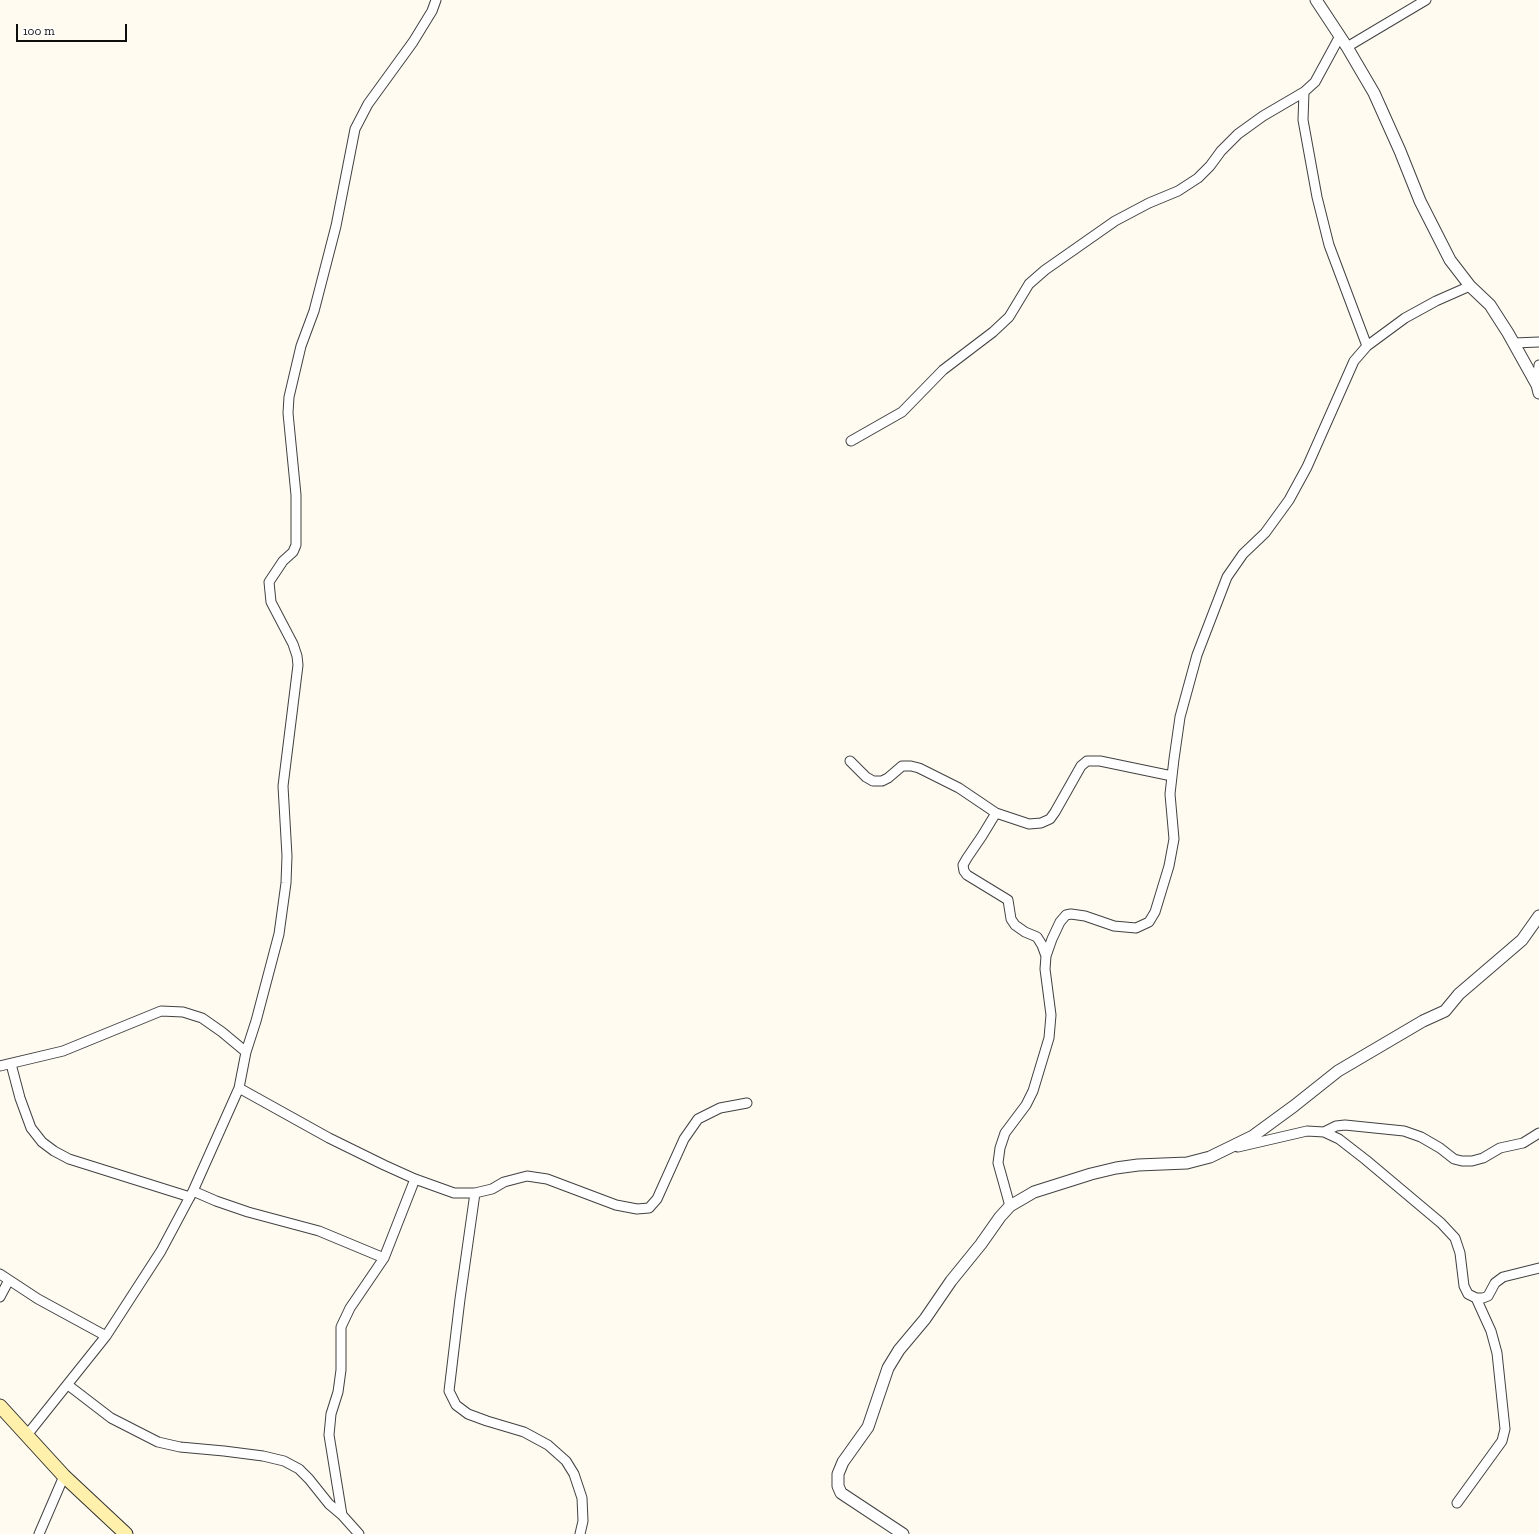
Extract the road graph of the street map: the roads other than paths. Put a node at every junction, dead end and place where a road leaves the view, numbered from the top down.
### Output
1 (436, 0) edge
2 (1316, 0) edge
3 (1426, 0) edge
4 (1340, 36) junction
5 (1347, 47) junction
6 (1304, 92) junction
7 (1470, 286) junction
8 (1539, 342) edge
9 (1514, 343) junction
10 (1367, 346) junction
11 (1539, 365) edge
12 (1538, 389) edge
13 (851, 441) dead end
14 (850, 761) dead end
15 (1172, 776) junction
16 (996, 813) junction
17 (1539, 916) edge
18 (1046, 956) junction
19 (246, 1052) junction
20 (11, 1064) junction
21 (0, 1066) edge
22 (239, 1088) junction
23 (747, 1103) dead end
24 (1324, 1132) junction
25 (1539, 1133) edge
26 (1225, 1150) junction
27 (415, 1180) junction
28 (475, 1193) junction
29 (192, 1194) junction
30 (1010, 1206) junction
31 (384, 1258) junction
32 (1539, 1268) edge
33 (0, 1274) edge
34 (9, 1280) junction
35 (0, 1297) edge
36 (1476, 1298) junction
37 (106, 1336) junction
38 (68, 1384) junction
39 (0, 1406) edge
40 (27, 1435) junction
41 (64, 1476) junction
42 (1457, 1503) dead end
43 (342, 1515) junction
44 (39, 1534) edge
45 (126, 1534) edge
46 (359, 1534) edge
47 (580, 1534) edge
48 (903, 1534) edge

1 - 19 street
2 - 4 street
3 - 5 street
4 - 5 street
4 - 6 street
5 - 7 street
6 - 10 street
6 - 13 street
7 - 9 street
7 - 10 street
8 - 9 street
9 - 12 street
10 - 15 street
11 - 12 street
14 - 16 street
15 - 16 street
15 - 18 street
16 - 18 street
17 - 26 street
18 - 30 street
19 - 20 street
19 - 22 street
20 - 21 street
20 - 29 street
22 - 27 street
22 - 29 street
23 - 28 street
24 - 25 street
24 - 26 street
24 - 36 street
26 - 30 street
27 - 28 street
27 - 31 street
28 - 47 street
29 - 31 street
29 - 37 street
30 - 48 street
31 - 43 street
32 - 36 street
33 - 34 street
34 - 35 street
34 - 37 street
36 - 42 street
37 - 38 street
38 - 40 street
38 - 43 street
39 - 40 main road
40 - 41 main road
41 - 44 street
41 - 45 main road
43 - 46 street

